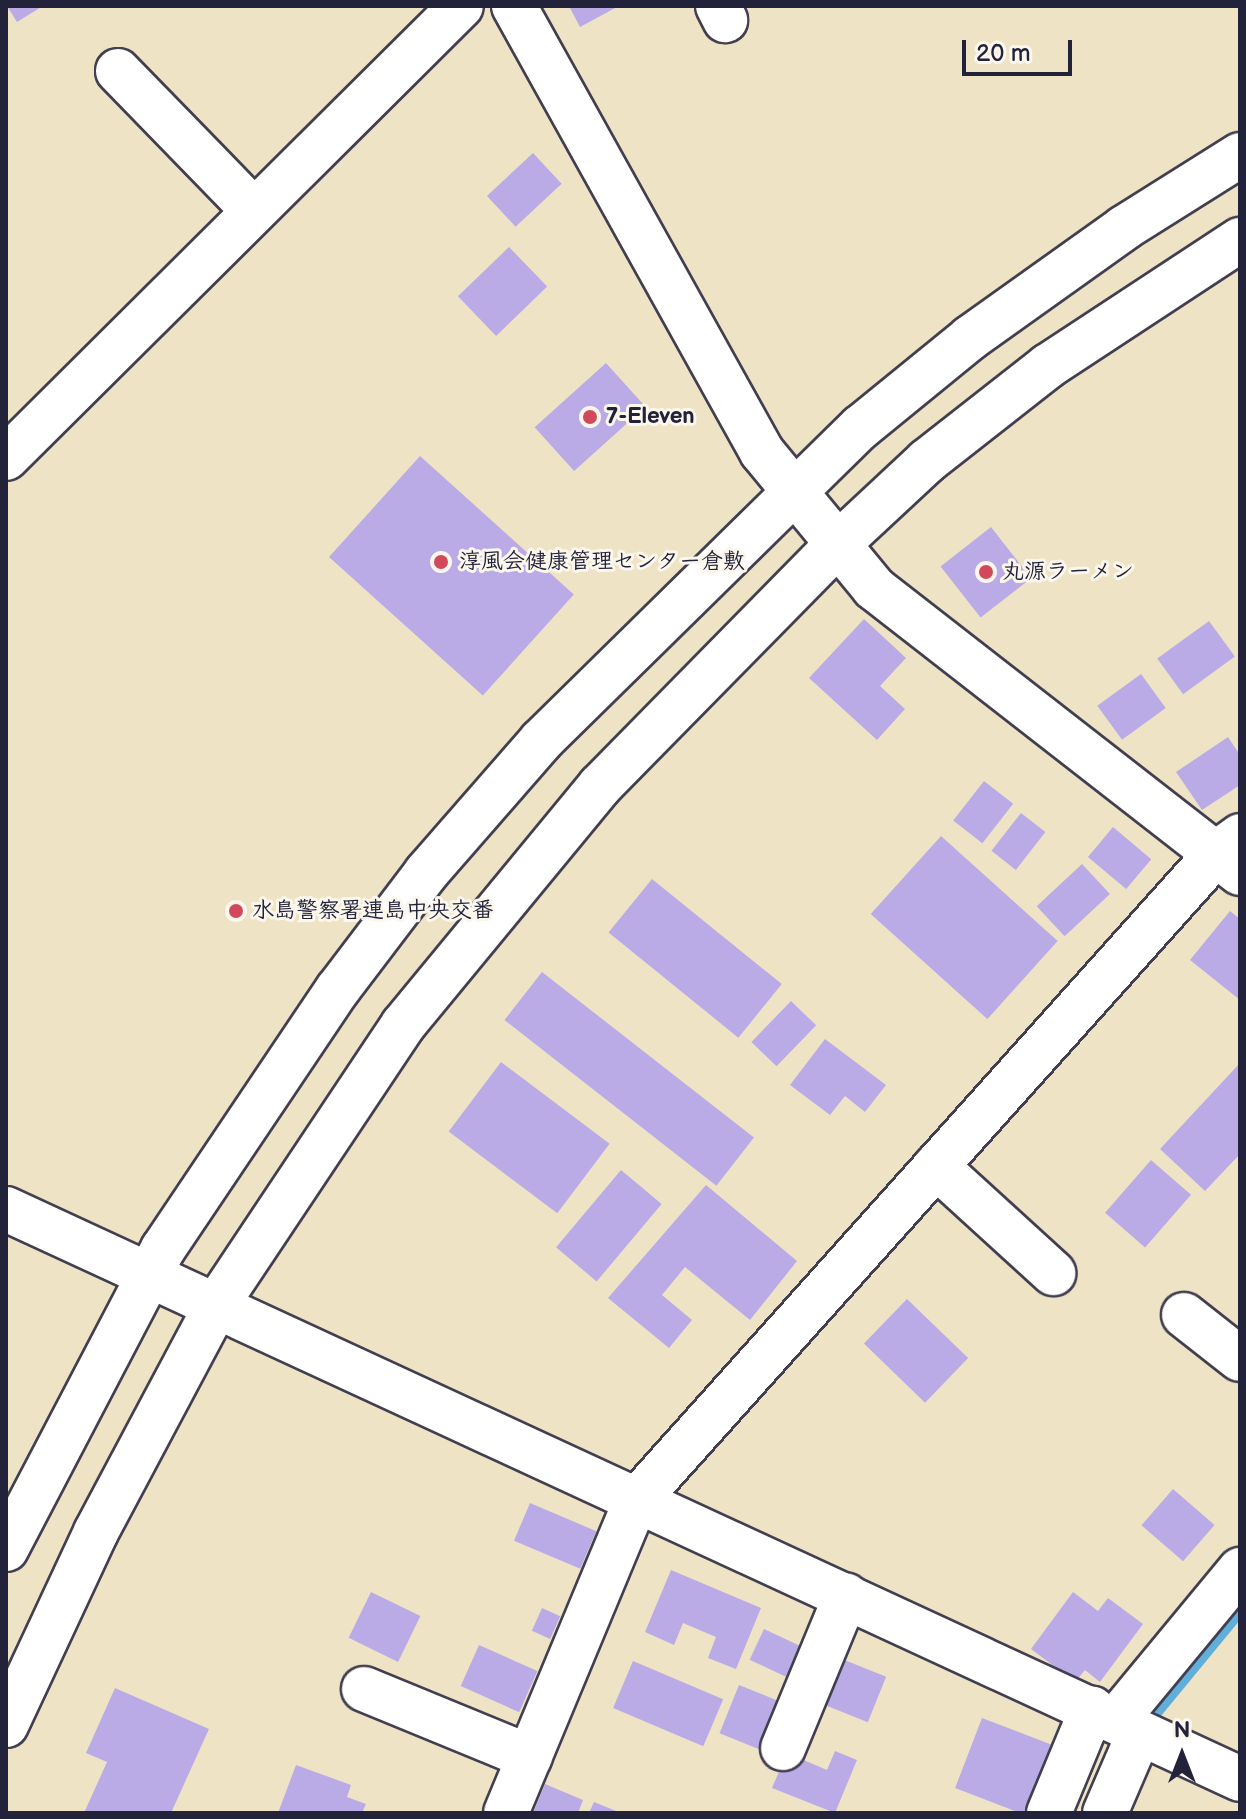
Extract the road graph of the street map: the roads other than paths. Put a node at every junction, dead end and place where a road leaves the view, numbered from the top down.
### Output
1 (461, 6) edge
2 (514, 6) edge
3 (118, 71) dead end
4 (1240, 155) edge
5 (254, 211) junction
6 (1240, 240) edge
7 (7, 455) edge
8 (796, 493) junction
9 (838, 544) junction
10 (1232, 854) edge
11 (936, 1166) junction
12 (6, 1209) edge
13 (1053, 1273) dead end
14 (150, 1274) junction
15 (217, 1304) junction
16 (1184, 1315) dead end
17 (1240, 1359) edge
18 (636, 1501) junction
19 (6, 1549) edge
20 (1240, 1570) edge
21 (846, 1596) junction
22 (364, 1689) dead end
23 (1116, 1721) junction
24 (6, 1725) edge
25 (783, 1748) dead end
26 (530, 1757) junction
27 (1240, 1779) edge
28 (506, 1813) edge
29 (1049, 1813) edge
30 (1105, 1813) edge

1 - 5 street
2 - 8 street
3 - 5 street
4 - 8 street
5 - 7 street
6 - 9 street
8 - 9 street
8 - 14 street
9 - 10 street
9 - 15 street
10 - 11 street
11 - 13 street
11 - 18 street
12 - 14 street
14 - 15 street
14 - 19 street
15 - 18 street
15 - 24 street
16 - 17 street
18 - 21 street
18 - 26 street
20 - 23 street
21 - 23 street
21 - 25 street
22 - 26 street
23 - 27 street
23 - 29 street
23 - 30 street
26 - 28 street

